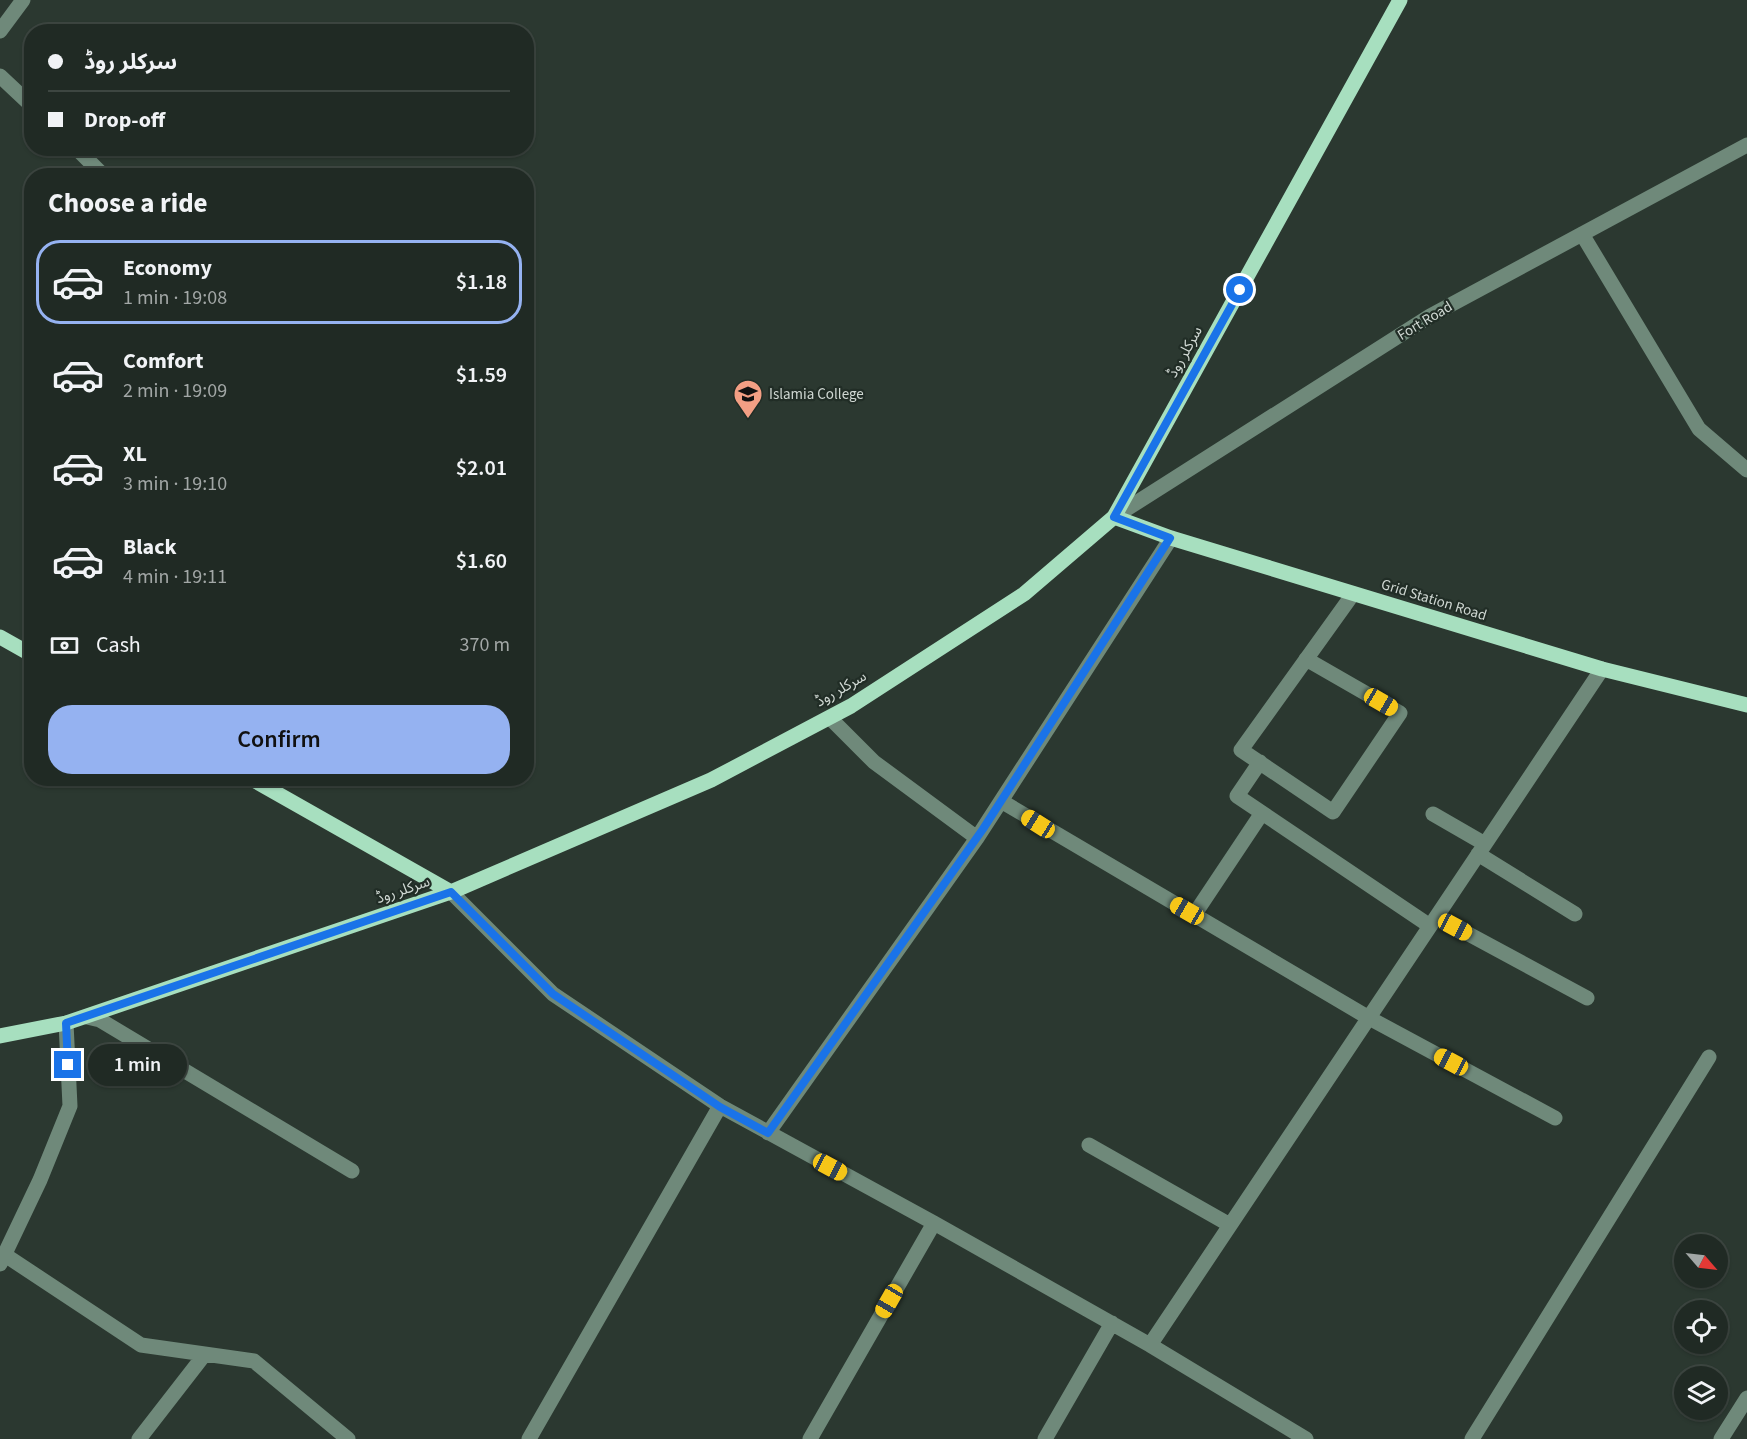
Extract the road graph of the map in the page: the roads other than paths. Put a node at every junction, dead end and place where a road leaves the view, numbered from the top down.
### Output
1 (23, 0) edge
2 (1400, 0) edge
3 (0, 31) edge
4 (0, 76) edge
5 (24, 98) edge
6 (1747, 145) edge
7 (84, 156) edge
8 (96, 168) edge
9 (1582, 234) junction
10 (1747, 470) edge
11 (1114, 517) junction
12 (1170, 538) junction
13 (1353, 594) junction
14 (0, 637) edge
15 (24, 650) edge
16 (1306, 659) junction
17 (1602, 669) junction
18 (1747, 705) edge
19 (830, 718) junction
20 (1260, 762) junction
21 (264, 786) edge
22 (1001, 801) junction
23 (1262, 813) junction
24 (1433, 814) dead end
25 (977, 838) junction
26 (1481, 849) junction
27 (451, 892) junction
28 (1575, 914) dead end
29 (1194, 915) junction
30 (1433, 921) junction
31 (1587, 998) dead end
32 (87, 1017) junction
33 (1369, 1018) junction
34 (66, 1023) junction
35 (0, 1036) edge
36 (1709, 1057) dead end
37 (720, 1107) junction
38 (1555, 1118) dead end
39 (768, 1133) junction
40 (1089, 1145) dead end
41 (352, 1171) dead end
42 (934, 1223) junction
43 (1230, 1225) junction
44 (3, 1259) edge
45 (1112, 1323) junction
46 (1150, 1345) junction
47 (205, 1354) junction
48 (1747, 1398) edge
49 (139, 1439) edge
50 (348, 1439) edge
51 (529, 1439) edge
52 (810, 1439) edge
53 (1046, 1439) edge
54 (1306, 1439) edge
55 (1472, 1439) edge
56 (1721, 1439) edge

1 - 3 street
2 - 11 main road, سرکلر روڈ
4 - 5 street
6 - 9 street, Fort Road
7 - 8 street
9 - 10 street
9 - 11 street, Fort Road
11 - 12 main road, Grid Station Road
11 - 19 main road, سرکلر روڈ
12 - 13 main road, Grid Station Road
12 - 22 street
13 - 16 street
13 - 17 main road, Grid Station Road
14 - 15 main road
16 - 20 street
16 - 20 street
17 - 18 main road, Grid Station Road
17 - 26 street
19 - 25 street
19 - 27 main road, سرکلر روڈ
20 - 23 street
21 - 27 main road
22 - 25 street
22 - 29 street
23 - 29 street
23 - 30 street
24 - 26 street
25 - 39 street
26 - 28 street
26 - 30 street
27 - 32 main road, سرکلر روڈ
27 - 37 street
29 - 33 street
30 - 31 street
30 - 33 street
32 - 34 main road, سرکلر روڈ
32 - 41 street
33 - 38 street
33 - 43 street
34 - 35 main road, سرکلر روڈ
34 - 44 street
36 - 55 street
37 - 39 street
37 - 51 street
39 - 42 street
40 - 43 street
42 - 45 street
42 - 52 street
43 - 46 street
44 - 47 street
45 - 46 street
45 - 53 street
46 - 54 street
47 - 49 street
47 - 50 street
48 - 56 street

